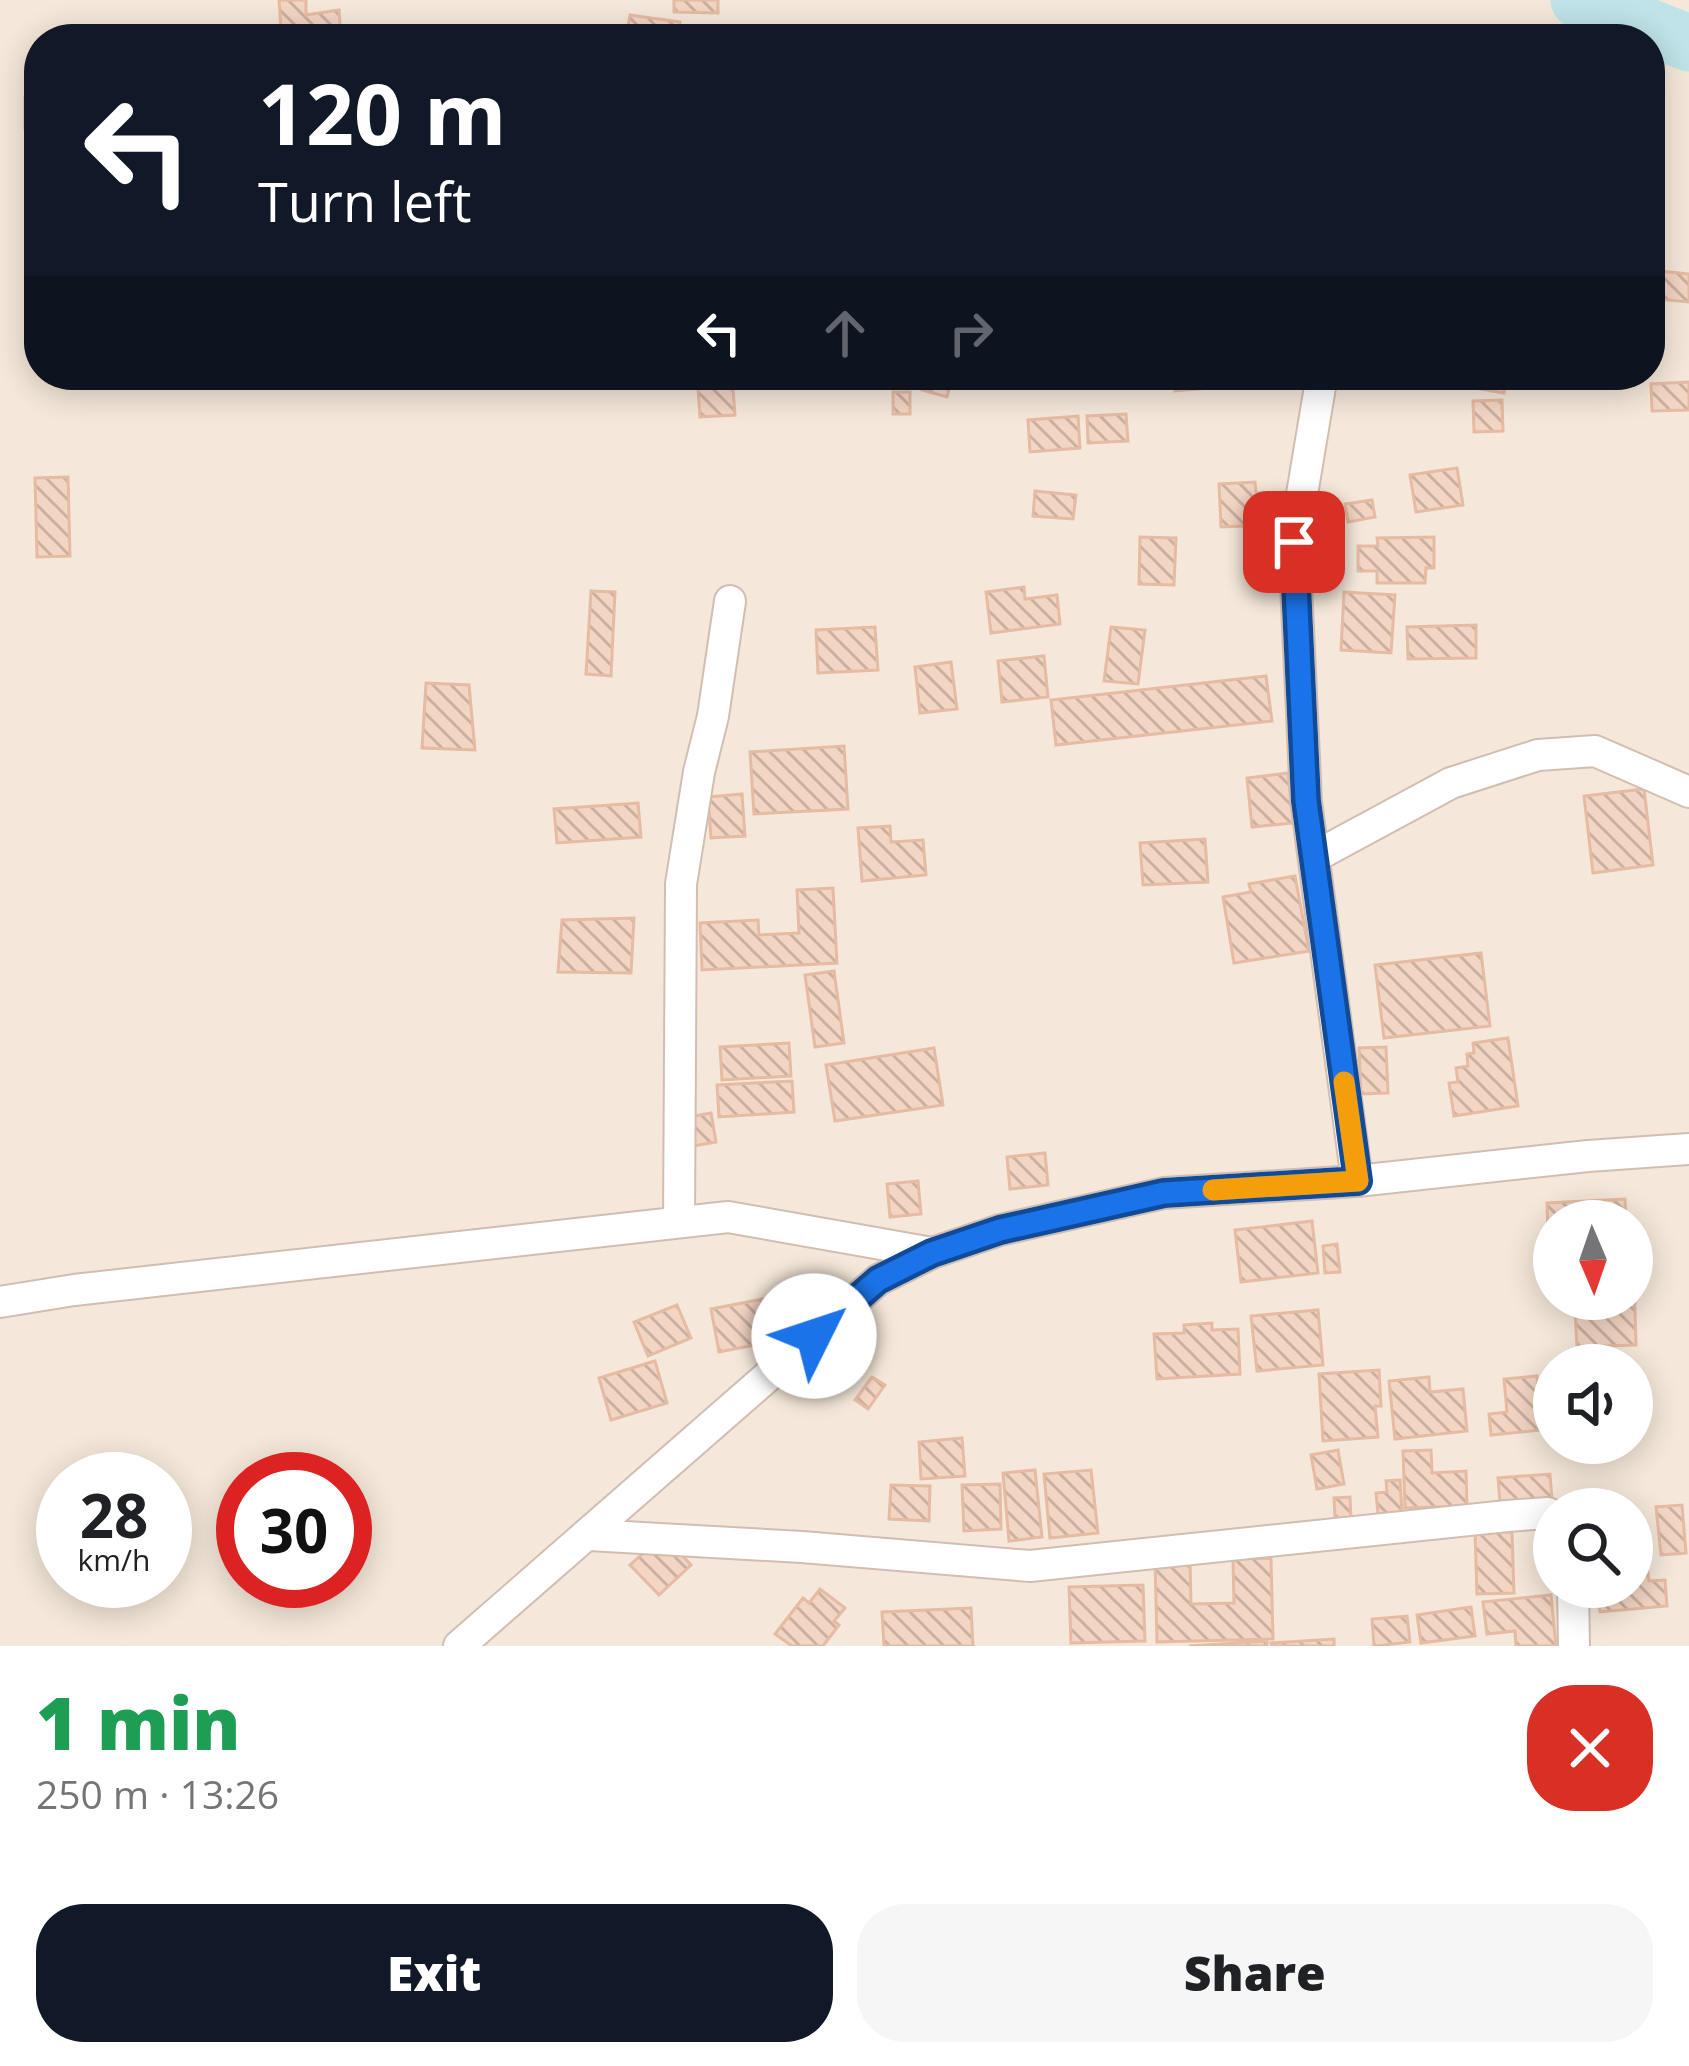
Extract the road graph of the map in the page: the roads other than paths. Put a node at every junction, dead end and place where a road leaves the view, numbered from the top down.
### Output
1 (1319, 390) edge
2 (730, 601) dead end
3 (1689, 792) edge
4 (1314, 857) junction
5 (1689, 1149) edge
6 (1358, 1181) junction
7 (679, 1222) junction
8 (932, 1253) junction
9 (0, 1302) edge
10 (1533, 1514) edge
11 (589, 1534) junction
12 (1573, 1608) edge
13 (459, 1646) edge
14 (1574, 1646) edge

1 - 4 street
2 - 7 street
3 - 4 street
4 - 6 street
5 - 6 street
6 - 8 street
7 - 8 street
7 - 9 street
8 - 11 street
10 - 11 street
11 - 13 street
12 - 14 street

